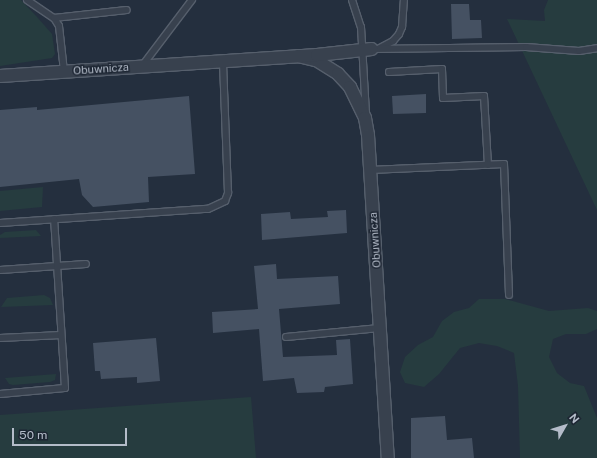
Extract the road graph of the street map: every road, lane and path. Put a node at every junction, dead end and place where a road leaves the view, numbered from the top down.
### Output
1 (27, 0) edge
2 (192, 0) edge
3 (352, 0) edge
4 (404, 0) edge
5 (127, 10) dead end
6 (54, 18) junction
7 (597, 48) edge
8 (366, 50) junction
9 (298, 56) junction
10 (223, 60) junction
11 (142, 66) junction
12 (64, 71) junction
13 (389, 72) dead end
14 (0, 76) edge
15 (368, 135) junction
16 (488, 165) junction
17 (370, 170) junction
18 (54, 219) junction
19 (0, 223) edge
20 (86, 264) dead end
21 (57, 266) junction
22 (0, 270) edge
23 (509, 295) dead end
24 (380, 328) junction
25 (61, 335) junction
26 (286, 337) dead end
27 (0, 338) edge
28 (0, 394) edge
29 (388, 458) edge

1 - 6 lane
2 - 11 lane
3 - 8 lane
4 - 8 lane
5 - 6 lane
6 - 12 lane
7 - 8 lane
8 - 9 street, Obuwnicza
8 - 15 lane
9 - 10 street, Obuwnicza
9 - 15 street, Obuwnicza
10 - 11 street, Obuwnicza
10 - 18 lane
11 - 12 street, Obuwnicza
12 - 14 street, Obuwnicza
13 - 16 lane
15 - 17 street, Obuwnicza
16 - 17 lane
16 - 23 lane
17 - 24 street, Obuwnicza
18 - 19 lane
18 - 21 lane
20 - 21 lane
21 - 22 lane
21 - 25 lane
24 - 26 lane
24 - 29 street, Obuwnicza
25 - 27 lane
25 - 28 lane

